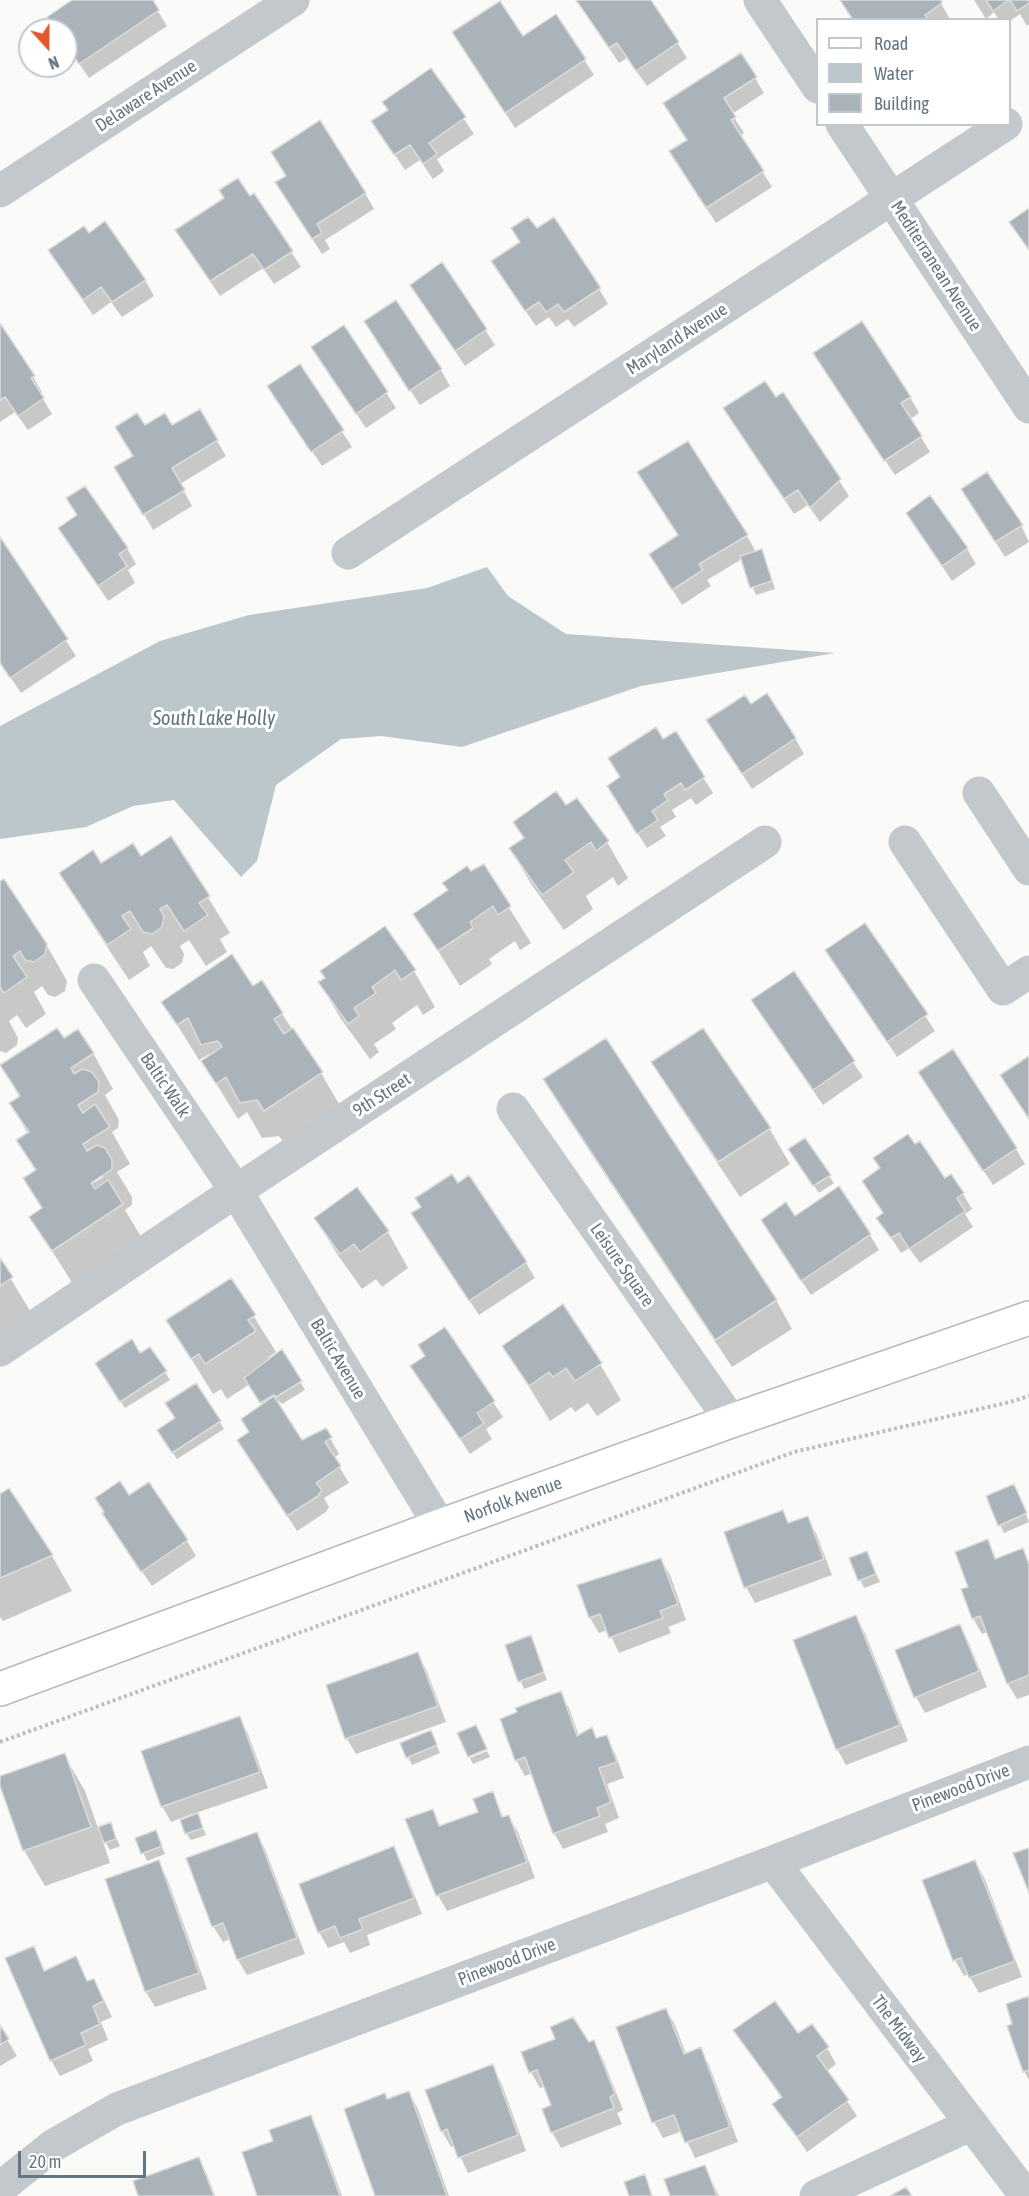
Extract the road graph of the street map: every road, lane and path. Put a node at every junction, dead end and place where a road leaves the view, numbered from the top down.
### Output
1 (293, 0) edge
2 (760, 0) edge
3 (816, 84) edge
4 (1029, 110) edge
5 (1011, 121) edge
6 (843, 126) edge
7 (1003, 126) edge
8 (0, 191) edge
9 (892, 200) junction
10 (1029, 407) edge
11 (348, 553) dead end
12 (979, 793) dead end
13 (765, 842) dead end
14 (905, 842) dead end
15 (1029, 869) edge
16 (1029, 972) edge
17 (94, 980) dead end
18 (513, 1108) dead end
19 (236, 1191) junction
20 (1029, 1318) edge
21 (0, 1350) edge
22 (1029, 1396) edge
23 (731, 1421) junction
24 (440, 1526) junction
25 (0, 1689) edge
26 (0, 1742) edge
27 (1029, 1762) edge
28 (772, 1862) junction
29 (972, 2124) junction
30 (0, 2188) edge
31 (816, 2196) edge
32 (1026, 2196) edge

1 - 8 street, Delaware Avenue
2 - 3 street
4 - 5 street, Maryland Avenue
6 - 9 street, Mediterranean Avenue
7 - 9 street, Maryland Avenue
9 - 10 street, Mediterranean Avenue
9 - 11 street, Maryland Avenue
12 - 15 street
13 - 19 street, 9th Street
14 - 16 street
17 - 19 street, Baltic Walk
18 - 23 street, Leisure Square
19 - 21 street, 9th Street
19 - 24 street, Baltic Avenue
20 - 23 main road, Norfolk Avenue
22 - 26 path
23 - 24 main road, Norfolk Avenue
24 - 25 main road, Norfolk Avenue
27 - 28 street, Pinewood Drive
28 - 29 street, The Midway
28 - 30 street, Pinewood Drive
29 - 31 street
29 - 32 street, The Midway

